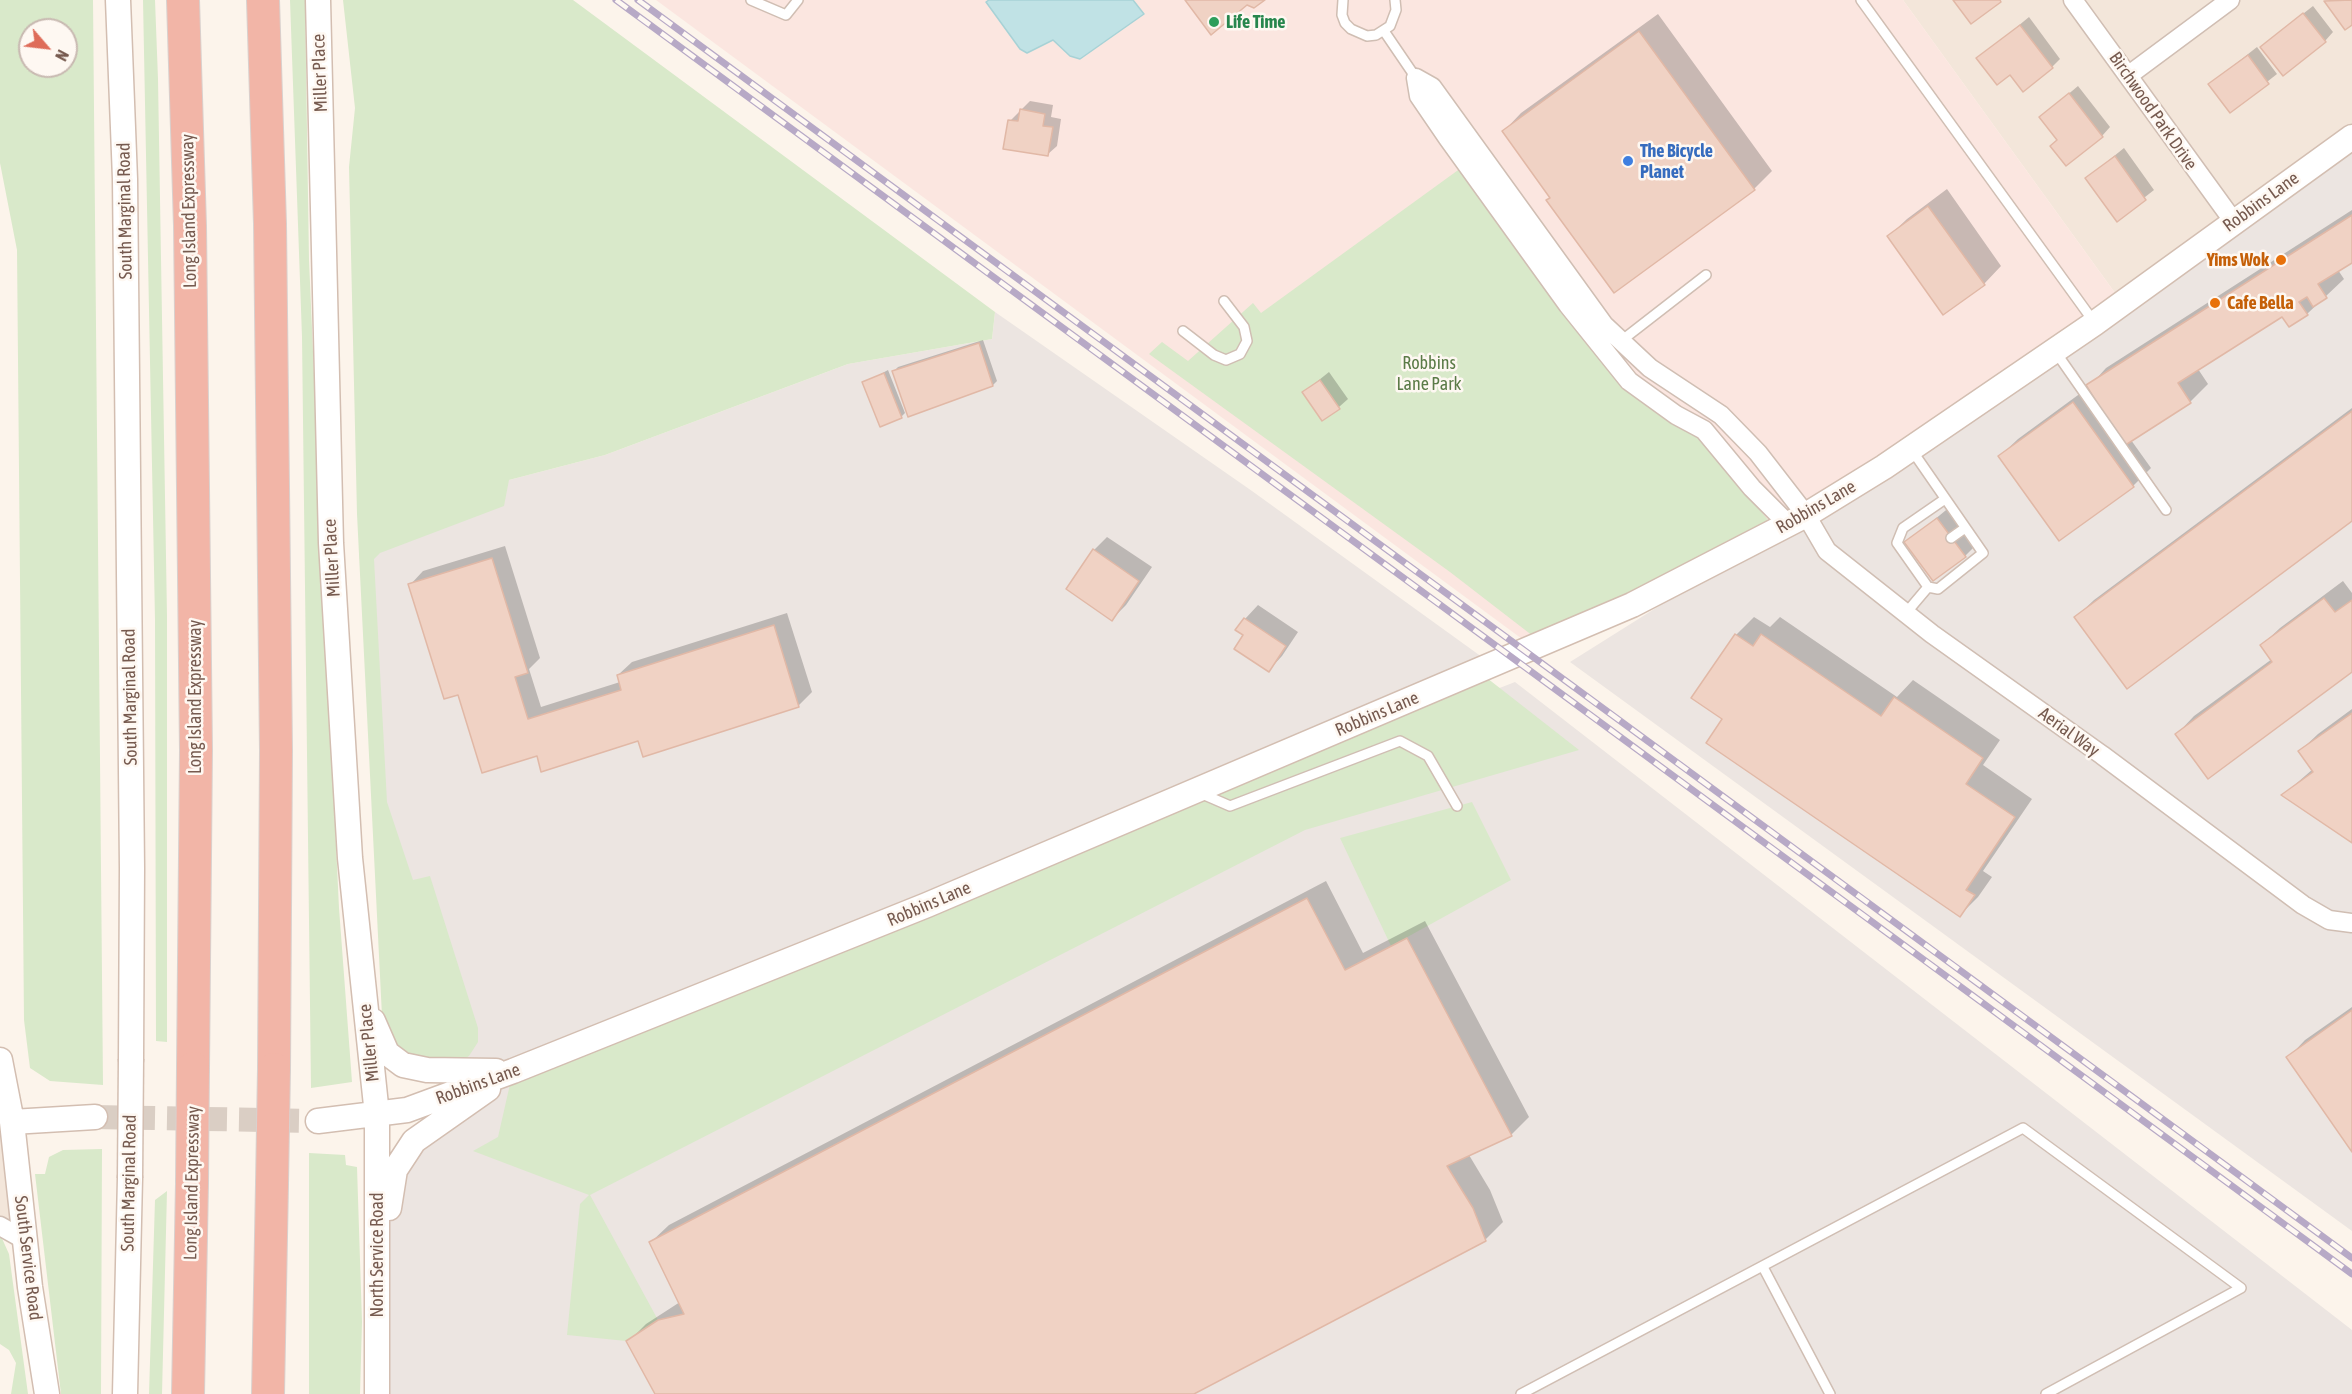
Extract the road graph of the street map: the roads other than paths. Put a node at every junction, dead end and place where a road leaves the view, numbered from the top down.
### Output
1 (118, 0) edge
2 (183, 0) edge
3 (263, 0) edge
4 (318, 0) edge
5 (751, 0) edge
6 (798, 0) edge
7 (1343, 0) edge
8 (1395, 0) edge
9 (1861, 0) edge
10 (2073, 0) edge
11 (2230, 0) edge
12 (1384, 31) junction
13 (2129, 75) junction
14 (1416, 78) junction
15 (2352, 137) edge
16 (2234, 222) junction
17 (1706, 275) dead end
18 (1224, 301) dead end
19 (2096, 324) junction
20 (1183, 331) dead end
21 (1621, 340) junction
22 (2055, 351) junction
23 (1911, 450) junction
24 (1945, 499) junction
25 (2166, 510) dead end
26 (1797, 520) junction
27 (1965, 528) junction
28 (1951, 538) dead end
29 (1928, 587) junction
30 (1906, 614) junction
31 (1195, 791) junction
32 (1457, 806) dead end
33 (2352, 923) edge
34 (358, 937) junction
35 (0, 1060) edge
36 (513, 1071) junction
37 (377, 1115) junction
38 (95, 1117) tunnel mouth
39 (318, 1121) tunnel mouth
40 (12, 1122) junction
41 (0, 1145) edge
42 (0, 1226) edge
43 (24, 1240) junction
44 (1763, 1267) junction
45 (270, 1292) junction
46 (378, 1303) junction
47 (46, 1394) edge
48 (125, 1394) edge
49 (188, 1394) edge
50 (268, 1394) edge
51 (291, 1394) edge
52 (377, 1394) edge
53 (1521, 1394) edge
54 (1830, 1394) edge
55 (2046, 1394) edge

1 - 48 street, South Marginal Road, bridge
2 - 49 highway, Long Island Expressway, bridge
3 - 45 highway, bridge
4 - 34 street, Miller Place
5 - 6 lane
7 - 12 lane
8 - 12 lane
9 - 19 lane
10 - 13 street, Birchwood Park Drive
11 - 13 street
12 - 14 lane
13 - 16 street, Birchwood Park Drive
14 - 21 street
14 - 26 street
15 - 16 street, Robbins Lane
16 - 19 street, Robbins Lane
17 - 21 lane
18 - 20 lane
19 - 22 street, Robbins Lane
21 - 26 street
22 - 23 street, Robbins Lane
22 - 25 lane
23 - 24 lane
23 - 26 street, Robbins Lane
24 - 27 lane
24 - 29 lane
26 - 30 street, Aerial Way
26 - 31 street, Robbins Lane
27 - 28 lane
27 - 29 lane
29 - 30 lane
30 - 33 street, Aerial Way
31 - 32 lane
31 - 36 street, Robbins Lane
34 - 36 street
34 - 37 street, Miller Place
35 - 40 street, South Service Road
36 - 37 street, Robbins Lane
36 - 46 street
37 - 39 street, Robbins Lane
37 - 46 street, North Service Road
38 - 40 street
40 - 41 street
40 - 43 street, South Service Road
42 - 43 street
43 - 47 street, South Service Road
44 - 53 lane
44 - 54 lane
44 - 55 lane
45 - 50 highway
45 - 51 highway
46 - 52 street, North Service Road

